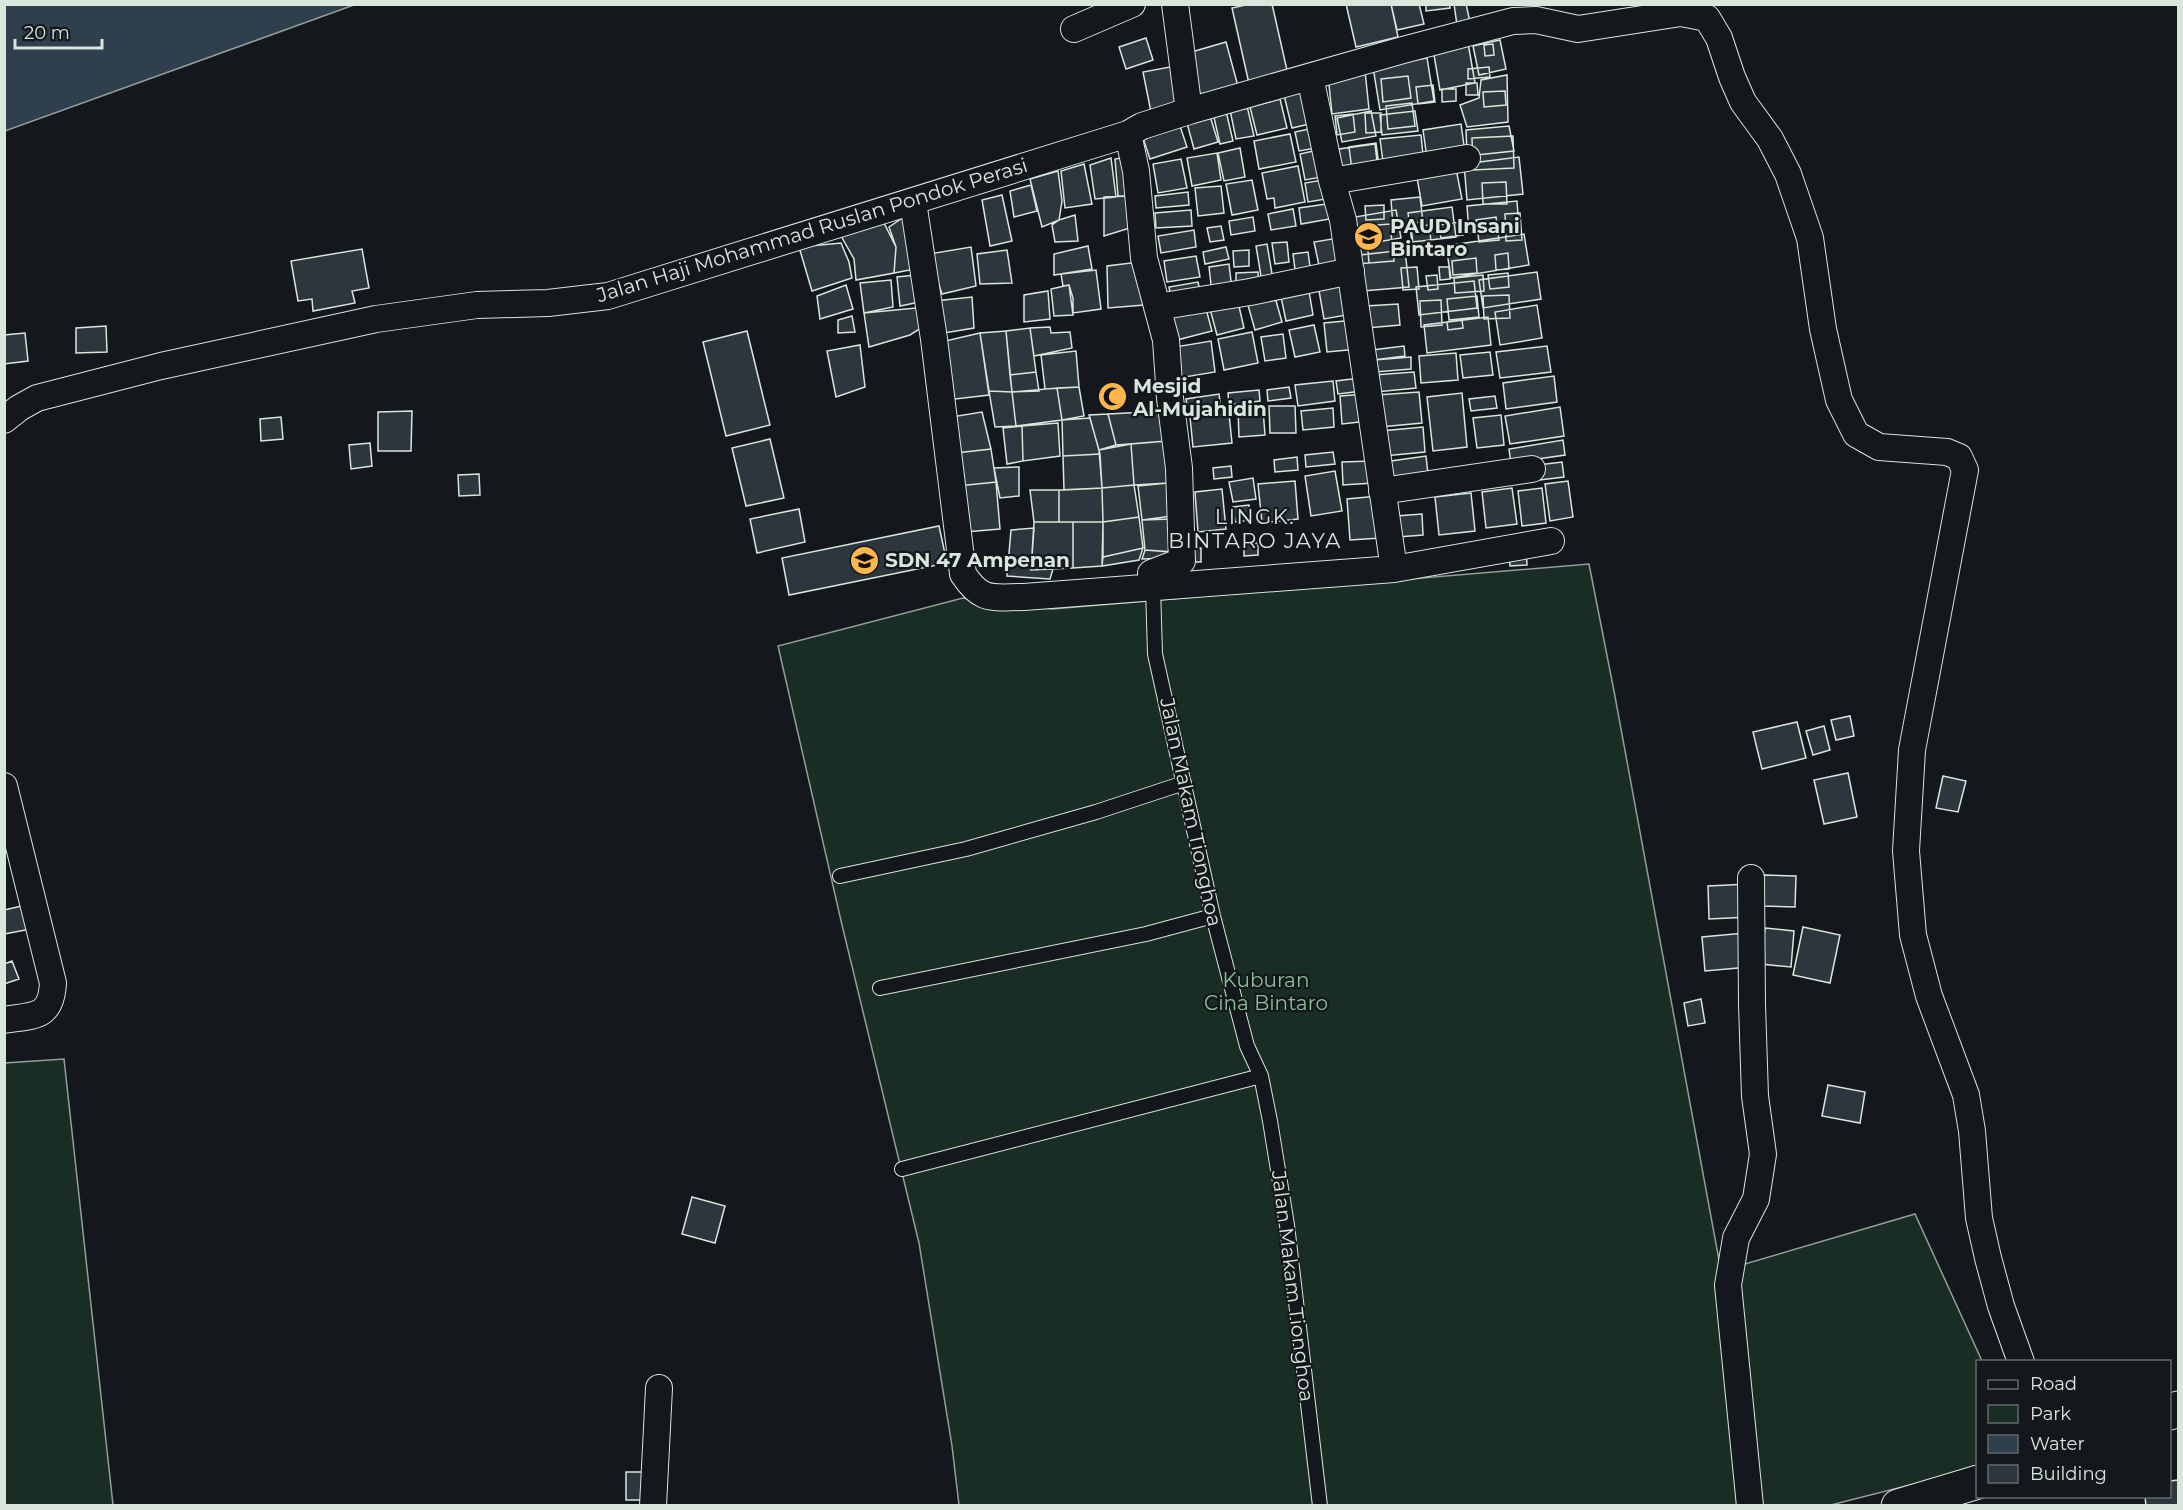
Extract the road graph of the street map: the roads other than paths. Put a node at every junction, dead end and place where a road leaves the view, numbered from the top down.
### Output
1 (1132, 4) edge
2 (1175, 4) edge
3 (1074, 29) dead end
4 (1310, 77) junction
5 (1188, 111) junction
6 (1128, 134) junction
7 (1467, 158) dead end
8 (1332, 181) junction
9 (913, 202) junction
10 (1351, 272) junction
11 (1157, 307) junction
12 (4, 420) edge
13 (1532, 469) dead end
14 (1382, 491) junction
15 (1551, 541) dead end
16 (1394, 569) junction
17 (1152, 587) junction
18 (1184, 783) junction
19 (4, 786) edge
20 (840, 876) dead end
21 (1751, 878) dead end
22 (1213, 916) junction
23 (880, 988) dead end
24 (4, 1020) edge
25 (1261, 1076) junction
26 (902, 1169) dead end
27 (2020, 1360) edge
28 (659, 1388) dead end
29 (1976, 1482) edge
30 (653, 1506) edge
31 (1320, 1506) edge
32 (1750, 1506) edge
33 (1898, 1506) edge

1 - 3 street
2 - 5 street
4 - 5 street, Jalan Haji Mohammad Ruslan Pondok Perasi
4 - 8 street
4 - 27 street, Jalan Haji Mohammad Ruslan Pondok Perasi
5 - 6 street, Jalan Haji Mohammad Ruslan Pondok Perasi
6 - 9 street, Jalan Haji Mohammad Ruslan Pondok Perasi
6 - 11 street
7 - 8 street
8 - 10 street
9 - 12 street, Jalan Haji Mohammad Ruslan Pondok Perasi
9 - 17 street
10 - 11 street
10 - 14 street
11 - 17 street
13 - 14 street
14 - 16 street
15 - 16 street
16 - 17 street
17 - 18 lane, Jalan Makam Tionghoa
18 - 20 lane
18 - 22 lane, Jalan Makam Tionghoa
19 - 24 street
21 - 32 street
22 - 23 lane
22 - 25 lane, Jalan Makam Tionghoa
25 - 26 lane
25 - 31 lane, Jalan Makam Tionghoa
28 - 30 street
29 - 33 highway

